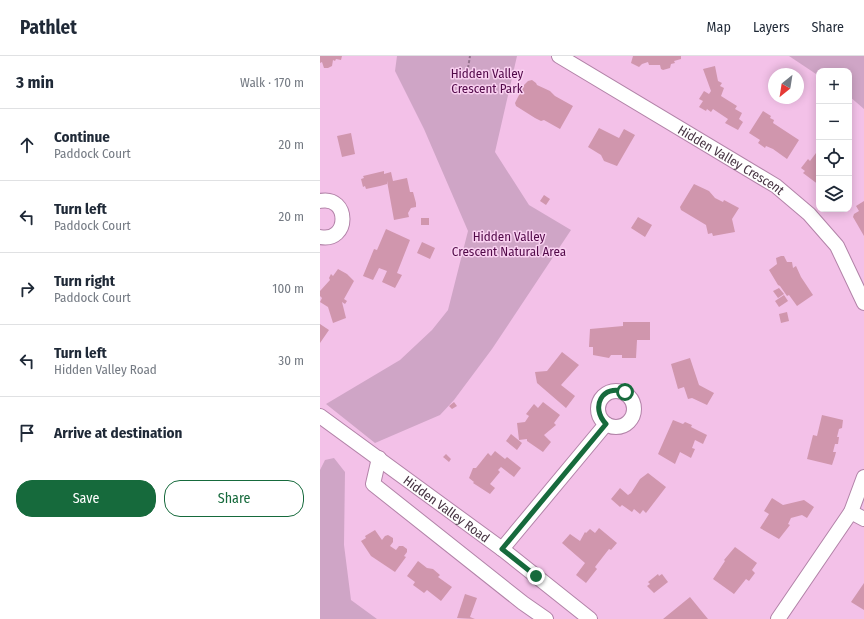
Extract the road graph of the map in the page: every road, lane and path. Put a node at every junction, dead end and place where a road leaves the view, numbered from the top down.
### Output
1 (470, 56) edge
2 (559, 56) edge
3 (468, 68) dead end
4 (320, 201) edge
5 (320, 237) edge
6 (864, 303) edge
7 (320, 416) edge
8 (606, 424) dead end
9 (379, 458) junction
10 (864, 477) edge
11 (851, 512) junction
12 (864, 519) edge
13 (502, 549) junction
14 (546, 619) edge
15 (590, 619) edge
16 (778, 619) edge

1 - 3 path
2 - 6 street, Hidden Valley Crescent
4 - 5 street
7 - 9 street, Hidden Valley Road
8 - 13 street
9 - 13 street, Hidden Valley Road
9 - 14 street
10 - 11 street
11 - 12 street
11 - 16 street
13 - 15 street, Hidden Valley Road

